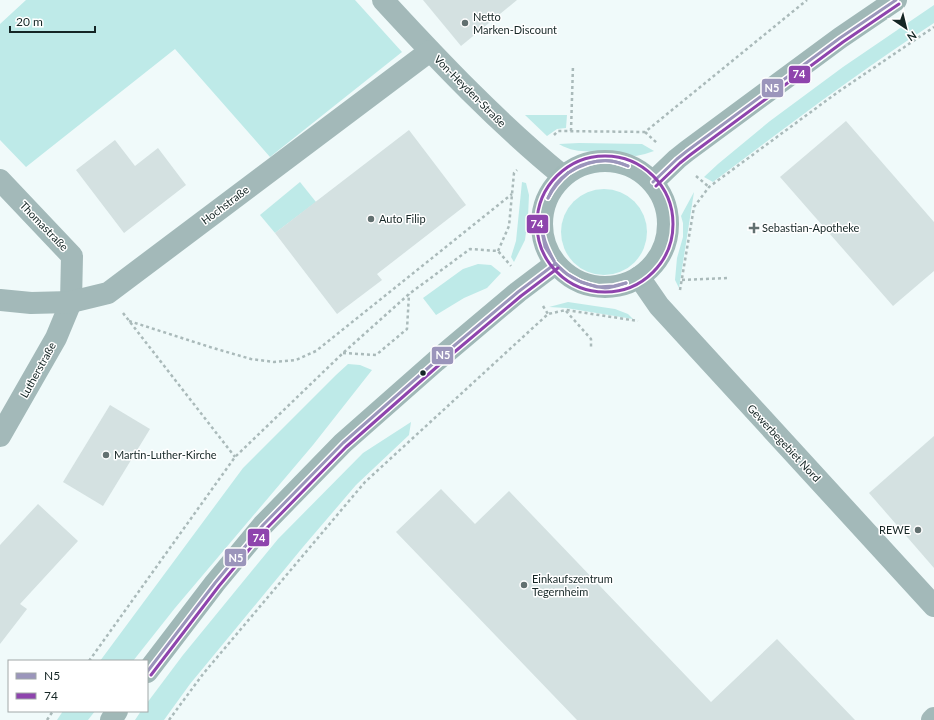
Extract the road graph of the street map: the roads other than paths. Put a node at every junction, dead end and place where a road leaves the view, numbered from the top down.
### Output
1 (383, 0) edge
2 (896, 0) edge
3 (430, 51) junction
4 (563, 176) junction
5 (0, 180) edge
6 (653, 182) junction
7 (555, 264) junction
8 (639, 277) junction
9 (0, 300) edge
10 (71, 302) junction
11 (0, 436) edge
12 (934, 606) edge
13 (148, 671) edge
14 (116, 712) edge
15 (110, 720) edge

1 - 3 street, Von-Heyden-Straße
2 - 6 main road
3 - 4 street, Von-Heyden-Straße
3 - 10 street, Hochstraße
4 - 6 main road
4 - 7 main road
5 - 10 street, Thomastraße
6 - 8 main road
7 - 8 main road
7 - 13 main road
8 - 12 street, Gewerbegebiet Nord
9 - 10 street, Hochstraße
10 - 11 street, Lutherstraße
14 - 15 main road

